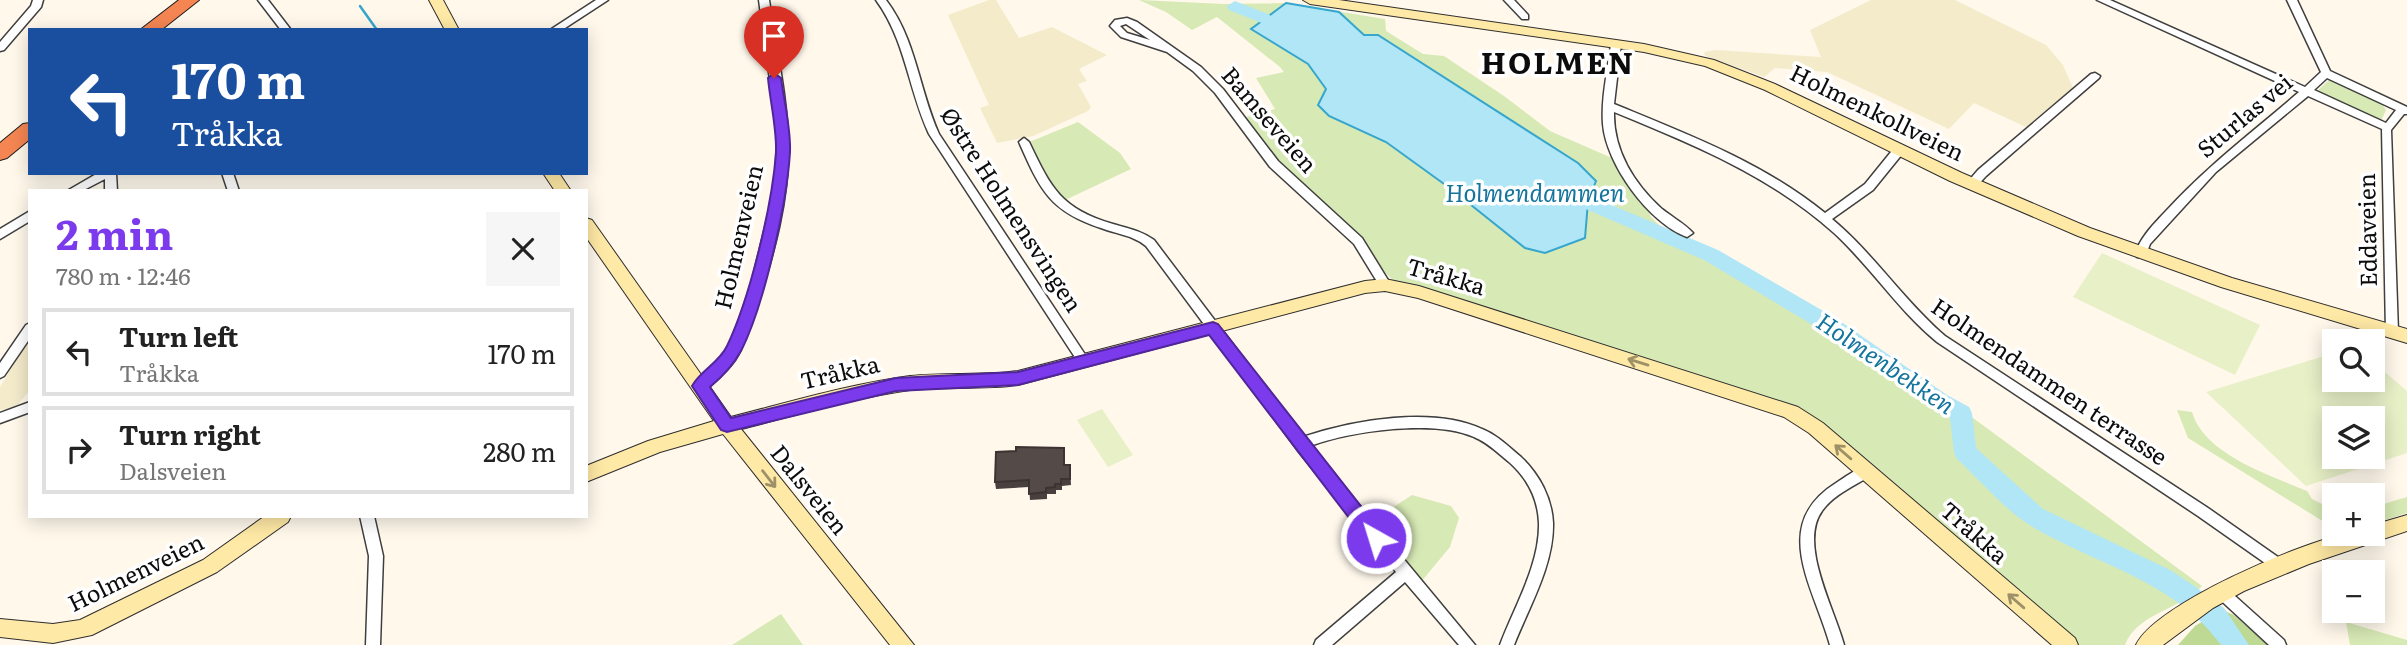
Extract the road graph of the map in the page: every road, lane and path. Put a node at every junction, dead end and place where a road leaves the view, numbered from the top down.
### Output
1 (38, 0) edge
2 (190, 0) edge
3 (204, 0) edge
4 (263, 0) edge
5 (436, 0) edge
6 (603, 0) edge
7 (764, 0) edge
8 (881, 0) edge
9 (1310, 0) edge
10 (1510, 0) edge
11 (2102, 0) edge
12 (2292, 0) edge
13 (1525, 17) dead end
14 (152, 28) edge
15 (165, 28) edge
16 (284, 28) edge
17 (451, 28) edge
18 (558, 28) edge
19 (1616, 44) junction
20 (0, 48) edge
21 (1170, 50) dead end
22 (2326, 73) junction
23 (2095, 76) dead end
24 (2307, 92) junction
25 (1609, 106) junction
26 (2405, 110) edge
27 (28, 120) edge
28 (2387, 127) junction
29 (28, 131) edge
30 (0, 142) edge
31 (1024, 142) dead end
32 (1899, 150) junction
33 (0, 153) edge
34 (104, 175) edge
35 (1972, 184) junction
36 (76, 189) edge
37 (28, 216) edge
38 (1825, 219) junction
39 (588, 227) edge
40 (1687, 233) dead end
41 (0, 235) edge
42 (2141, 254) junction
43 (1390, 286) junction
44 (1213, 328) junction
45 (28, 331) edge
46 (2399, 334) edge
47 (1084, 362) junction
48 (0, 373) edge
49 (700, 386) junction
50 (28, 408) edge
51 (0, 418) edge
52 (727, 425) junction
53 (1302, 443) junction
54 (1866, 472) junction
55 (588, 473) edge
56 (278, 518) edge
57 (367, 518) edge
58 (2407, 523) edge
59 (2280, 566) junction
60 (1404, 574) junction
61 (2206, 601) junction
62 (0, 628) edge
63 (373, 645) edge
64 (903, 645) edge
65 (1321, 645) edge
66 (1468, 645) edge
67 (1507, 645) edge
68 (1837, 645) edge
69 (2067, 645) edge
70 (2147, 645) edge
71 (2279, 645) edge

1 - 20 street
2 - 14 highway
3 - 15 highway
4 - 16 street
5 - 17 street
6 - 18 street
7 - 49 street, Holmenveien
8 - 47 street, Østre Holmensvingen
9 - 19 street, Holmenkollveien
10 - 13 street
11 - 24 street
12 - 22 street, Sturlas vei
19 - 25 street
19 - 32 street, Holmenkollveien
21 - 43 street, Bamseveien
22 - 24 street, Sturlas vei
22 - 26 street
23 - 35 street
24 - 28 street
24 - 42 street, Sturlas vei
25 - 38 street, Holmendammen terrasse
25 - 40 street
26 - 28 street
27 - 30 highway
28 - 46 street, Eddaveien
29 - 33 highway
31 - 44 street
32 - 35 street, Holmenkollveien
32 - 38 street
34 - 36 street
35 - 42 street, Holmenkollveien
37 - 41 street
38 - 59 street, Holmendammen terrasse
39 - 49 street, Dalsveien
42 - 46 street, Holmenkollveien
43 - 44 street, Tråkka
54 -> 43 street, Tråkka
44 - 47 street, Tråkka
44 - 53 street
45 - 48 street
47 - 52 street, Tråkka
49 - 52 street, Dalsveien
50 - 51 street
52 - 55 street
52 -> 64 street, Dalsveien
53 - 60 street
53 - 67 street
54 - 68 street
69 -> 54 street, Tråkka
56 - 62 street, Holmenveien
57 - 63 street
58 - 59 street
59 - 61 street
60 - 65 street
60 - 66 street
61 - 70 street
61 - 71 street

